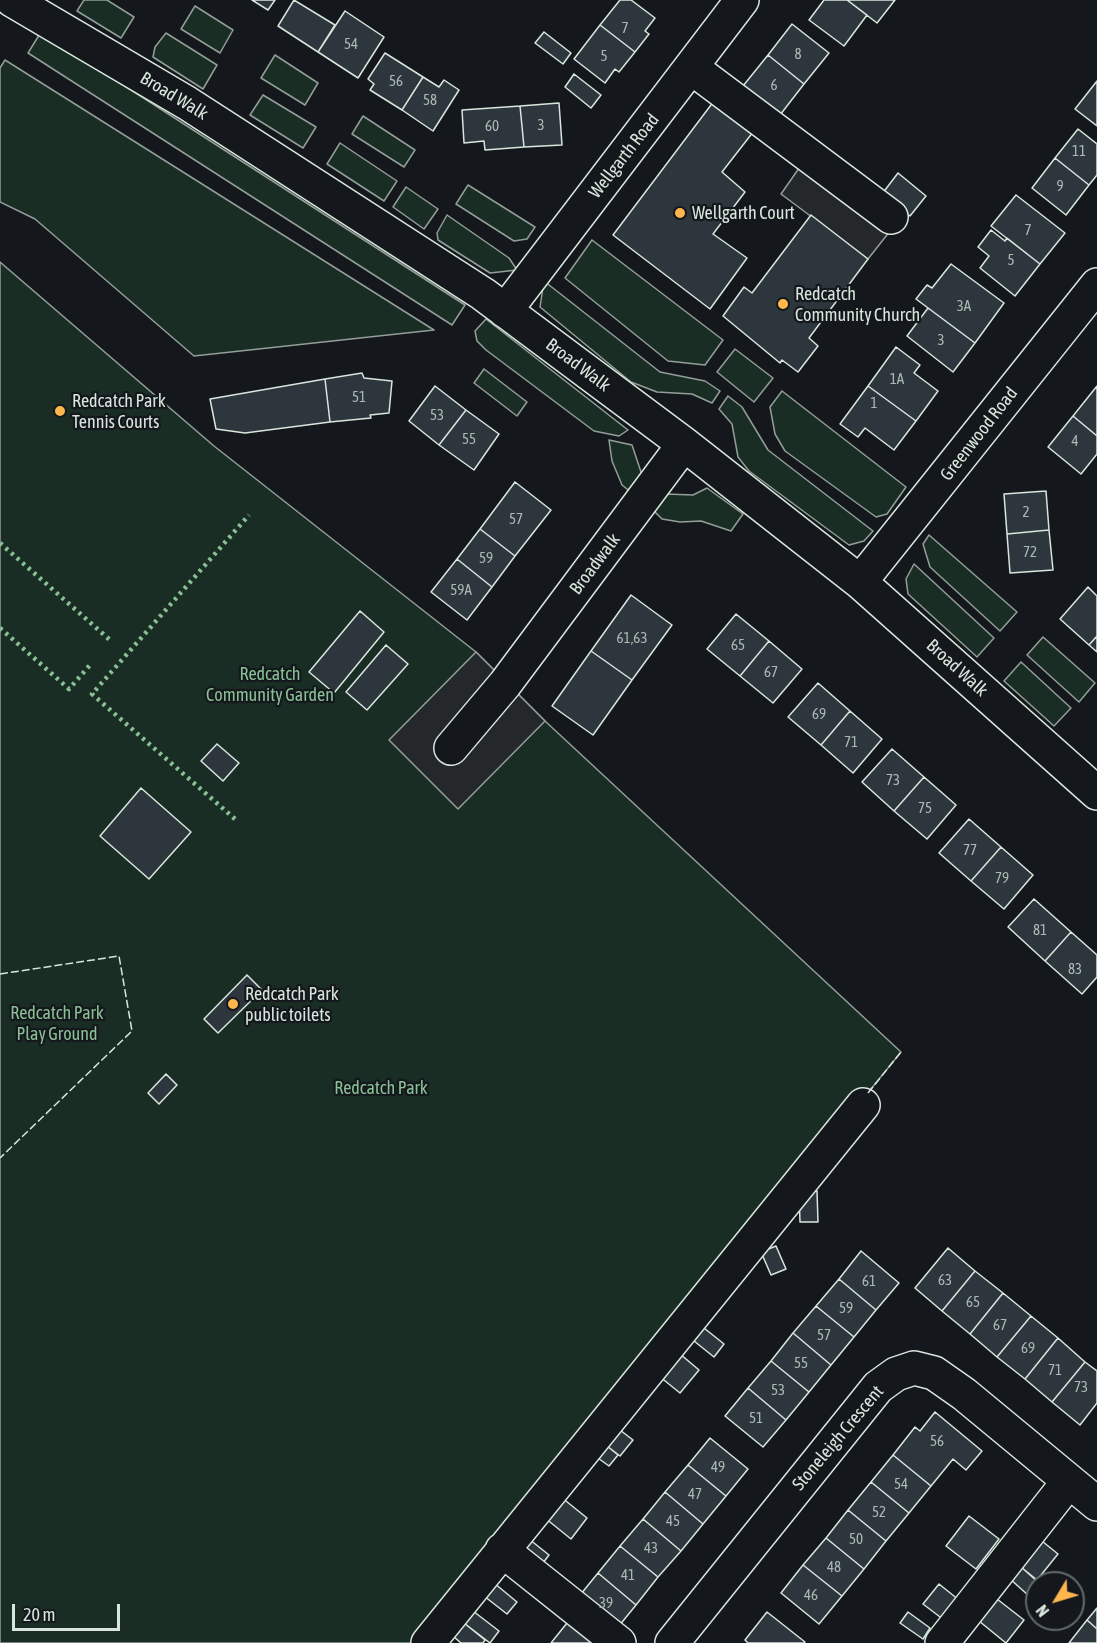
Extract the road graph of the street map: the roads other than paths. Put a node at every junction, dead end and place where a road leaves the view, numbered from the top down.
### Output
1 (12, 0) edge
2 (742, 0) edge
3 (692, 68) junction
4 (891, 217) dead end
5 (1097, 285) edge
6 (505, 311) junction
7 (684, 444) junction
8 (860, 582) junction
9 (451, 748) dead end
10 (1097, 793) edge
11 (863, 1106) dead end
12 (1070, 1481) junction
13 (1097, 1504) edge
14 (502, 1550) junction
15 (428, 1643) edge
16 (619, 1643) edge
17 (672, 1643) edge
18 (942, 1643) edge

1 - 6 street, Broad Walk
2 - 3 street, Wellgarth Road
3 - 4 street
3 - 6 street, Wellgarth Road
5 - 8 street, Greenwood Road
6 - 7 street, Broad Walk
7 - 8 street, Broad Walk
7 - 9 street, Broadwalk
8 - 10 street, Broad Walk
11 - 14 street
12 - 13 street, Stoneleigh Crescent
12 - 17 street, Stoneleigh Crescent
12 - 18 street
14 - 15 street
14 - 16 street

